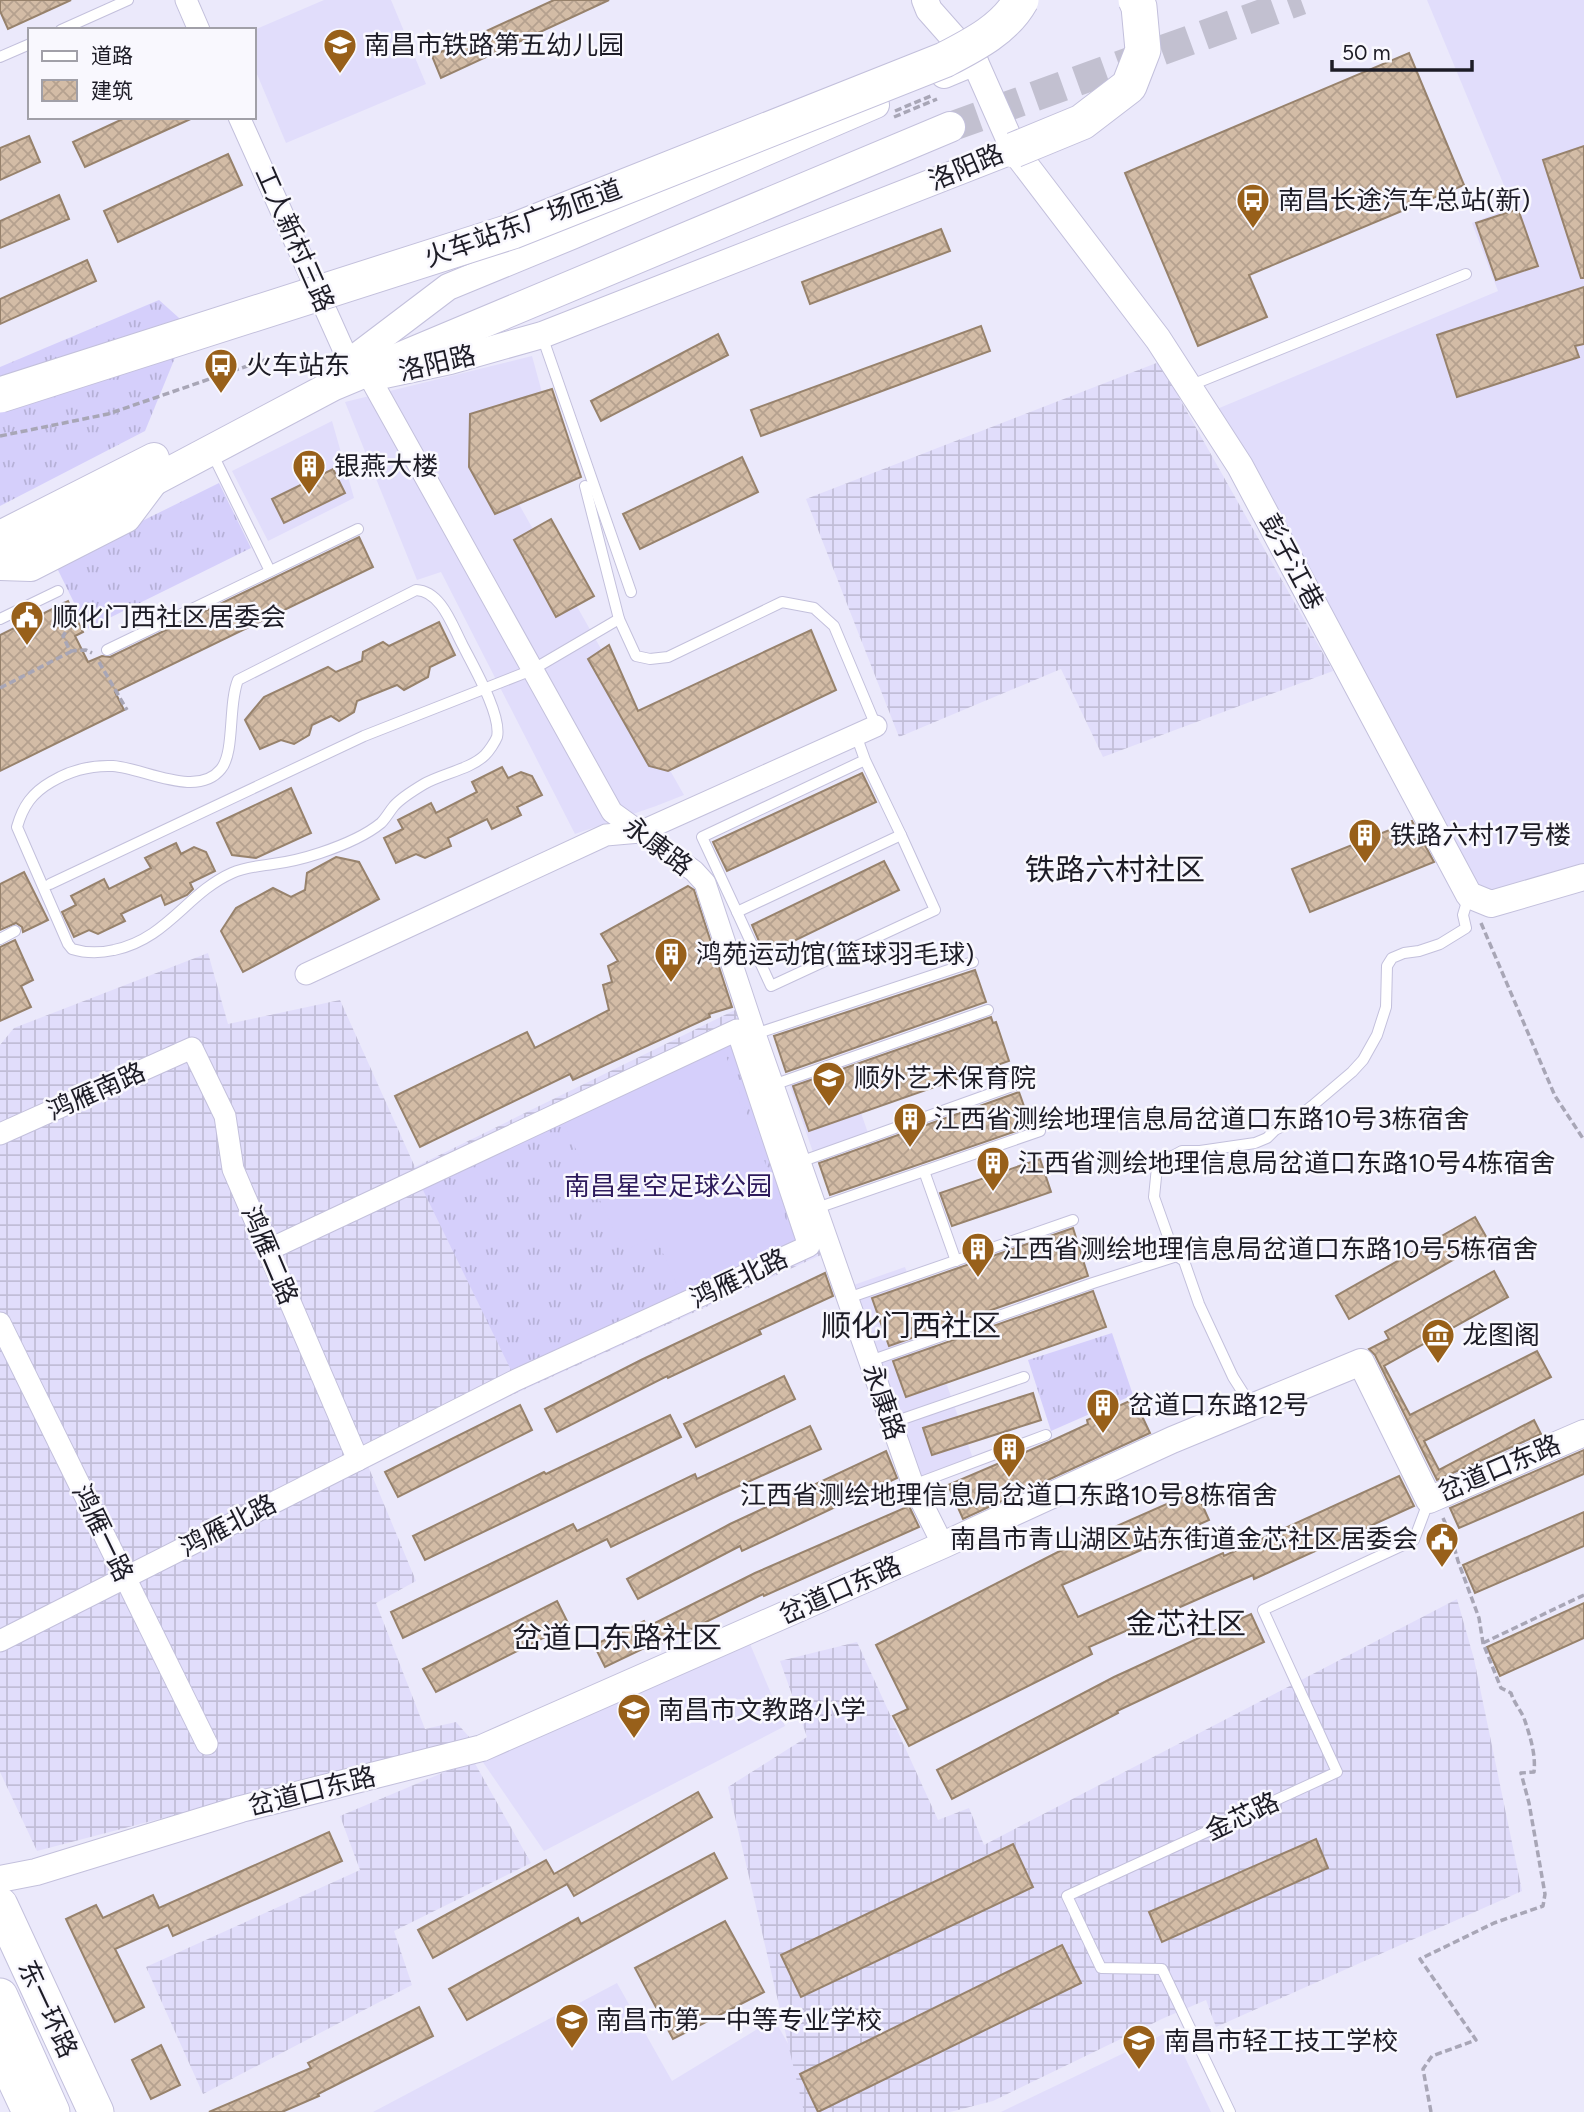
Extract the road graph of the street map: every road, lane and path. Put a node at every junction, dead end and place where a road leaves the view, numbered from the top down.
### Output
1 (128, 0) edge
2 (186, 0) edge
3 (925, 0) edge
4 (1021, 0) edge
5 (1136, 0) edge
6 (65, 28) edge
7 (199, 28) edge
8 (28, 45) edge
9 (0, 57) edge
10 (975, 62) junction
11 (240, 119) edge
12 (946, 119) tunnel mouth
13 (1014, 150) junction
14 (1466, 274) dead end
15 (542, 335) junction
16 (282, 354) dead end
17 (345, 382) junction
18 (1189, 386) junction
19 (0, 395) edge
20 (0, 436) edge
21 (211, 450) junction
22 (585, 485) dead end
23 (358, 529) dead end
24 (0, 536) edge
25 (0, 564) edge
26 (270, 571) junction
27 (58, 591) joint
28 (631, 592) dead end
29 (0, 619) edge
30 (619, 619) junction
31 (107, 650) dead end
32 (72, 651) junction
33 (532, 670) junction
34 (0, 688) edge
35 (485, 689) junction
36 (127, 710) dead end
37 (877, 726) joint
38 (856, 736) junction
39 (866, 760) junction
40 (640, 832) junction
41 (901, 835) junction
42 (1584, 877) edge
43 (50, 884) dead end
44 (1469, 895) junction
45 (737, 912) junction
46 (15, 932) dead end
47 (0, 939) edge
48 (973, 962) dead end
49 (306, 974) dead end
50 (988, 1010) dead end
51 (755, 1034) junction
52 (192, 1048) joint
53 (1018, 1084) dead end
54 (773, 1085) junction
55 (1040, 1131) dead end
56 (0, 1134) edge
57 (1584, 1140) edge
58 (800, 1162) junction
59 (924, 1171) junction
60 (817, 1209) junction
61 (1073, 1220) dead end
62 (268, 1250) junction
63 (1177, 1256) junction
64 (956, 1261) junction
65 (848, 1298) junction
66 (0, 1323) edge
67 (870, 1361) junction
68 (1024, 1377) dead end
69 (1259, 1404) junction
70 (891, 1423) junction
71 (1584, 1433) edge
72 (1046, 1435) dead end
73 (358, 1460) junction
74 (914, 1485) junction
75 (1429, 1500) junction
76 (943, 1545) junction
77 (125, 1577) junction
78 (1584, 1595) edge
79 (0, 1641) edge
80 (1483, 1643) junction
81 (207, 1744) dead end
82 (0, 1879) edge
83 (0, 1886) edge
84 (0, 1905) edge
85 (0, 1996) edge
86 (0, 2050) edge
87 (74, 2067) junction
88 (15, 2097) edge
89 (52, 2112) edge
90 (96, 2112) edge
91 (103, 2112) edge
92 (1230, 2112) edge
93 (1431, 2112) edge

1 - 6 lane
2 - 7 street
3 - 10 street
4 - 19 highway, 火车站东广场匝道, bridge
5 - 13 highway, bridge
8 - 9 lane
10 - 13 street, 洛阳路
10 - 17 street, 洛阳路
11 - 17 street, 工人新村三路
12 - 17 main road, 洛阳路
13 - 15 street, 洛阳路
13 - 18 street, 彭子江巷
14 - 18 lane
15 - 17 street, 洛阳路
15 - 28 lane
16 - 20 path
17 - 21 main road, 洛阳路
17 - 24 main road, 洛阳路
17 - 33 street, 永康路
18 - 44 street, 彭子江巷
21 - 25 main road, 洛阳路
21 - 26 lane
22 - 30 lane
23 - 26 lane
26 - 31 lane
27 - 29 lane
27 - 32 path
30 - 33 lane
30 - 37 lane
32 - 34 path
32 - 36 path
33 - 35 lane
33 - 40 street, 永康路
35 - 35 lane
35 - 43 lane
37 - 38 street
38 - 39 lane
38 - 40 street
39 - 41 lane
39 - 45 lane
40 - 49 street
40 - 51 street, 永康路
41 - 45 lane
41 - 45 lane
42 - 44 street
44 - 57 path
44 - 63 lane
46 - 47 lane
48 - 51 lane
50 - 54 lane
51 - 54 street, 永康路
52 - 56 street, 鸿雁南路
52 - 62 street, 鸿雁二路
53 - 58 lane
54 - 58 street, 永康路
55 - 59 lane
58 - 60 street, 永康路
59 - 60 lane
59 - 64 lane
60 - 65 street, 永康路
61 - 64 lane
62 - 73 street, 鸿雁二路
62 - 73 street, 鸿雁北路
63 - 67 lane
63 - 69 lane
64 - 65 lane
65 - 67 street, 永康路
66 - 77 street, 鸿雁一路
67 - 70 street, 永康路
68 - 70 lane
69 - 75 street, 岔道口东路
69 - 76 street, 岔道口东路
70 - 74 street, 永康路
71 - 75 street, 岔道口东路
72 - 74 lane
73 - 77 street, 鸿雁北路
74 - 76 street, 永康路
75 - 80 path
75 - 92 lane, 金芯路
76 - 82 street, 岔道口东路
77 - 79 street, 鸿雁北路
77 - 81 street, 鸿雁一路
78 - 80 path
80 - 93 path
83 - 87 highway
83 - 91 main road
84 - 87 highway, 东一环路
85 - 89 highway, 东一环路
86 - 88 main road
87 - 90 highway, 东一环路

